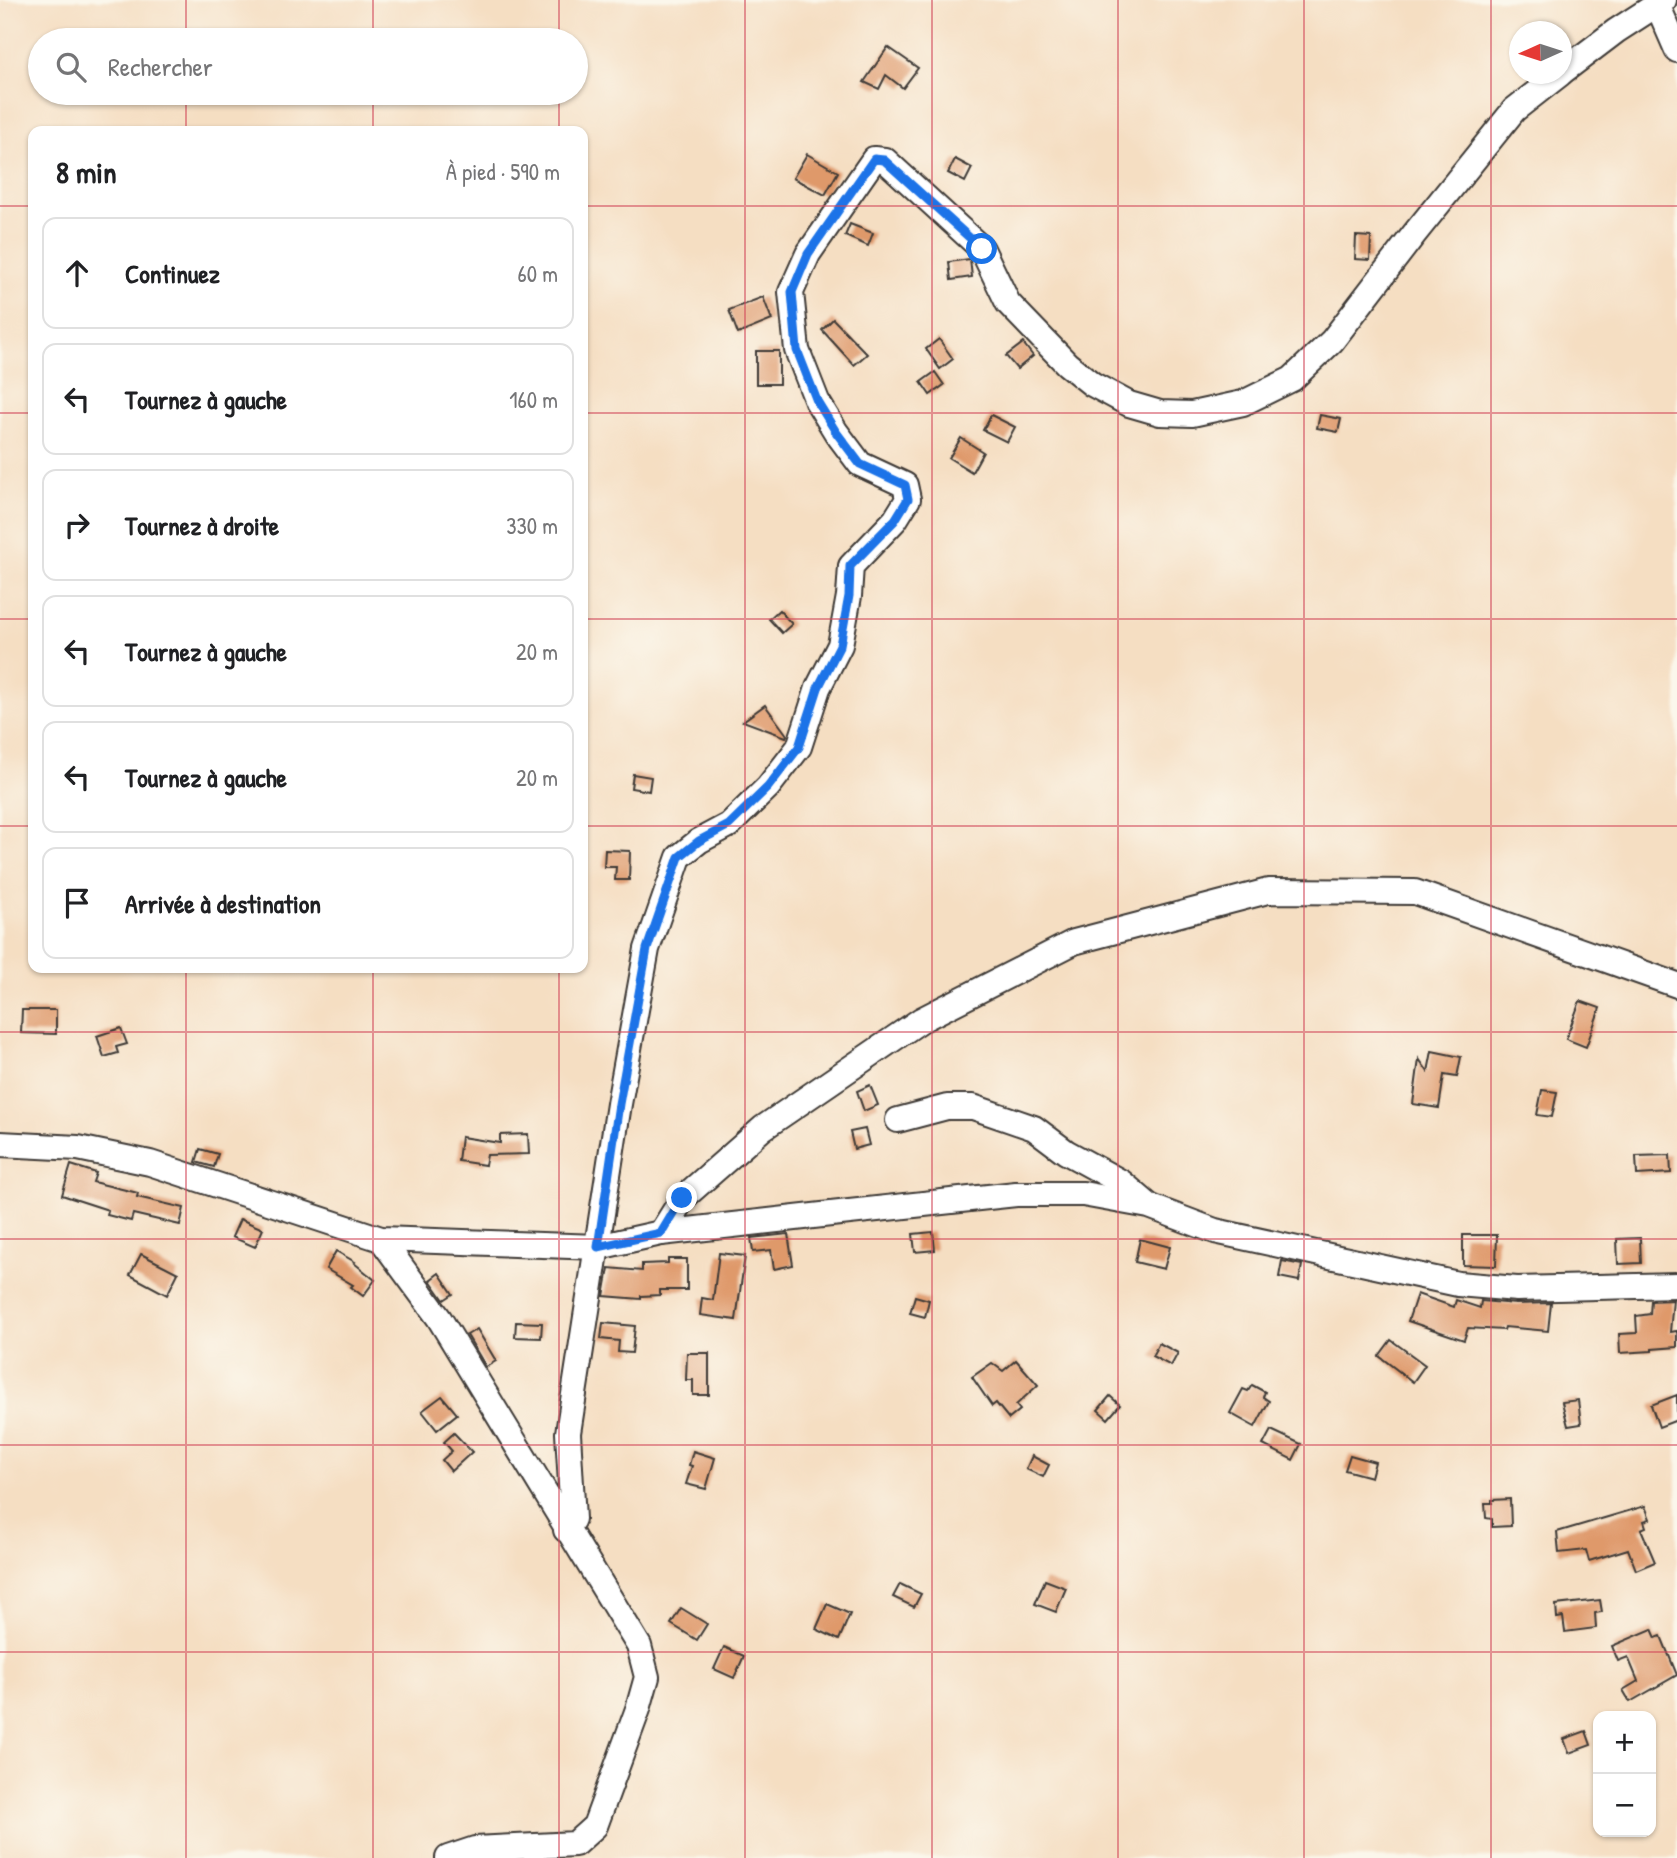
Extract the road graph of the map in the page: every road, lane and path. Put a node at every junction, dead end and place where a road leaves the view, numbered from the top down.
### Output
1 (1660, 2) edge
2 (1677, 50) edge
3 (1572, 65) edge
4 (1547, 84) edge
5 (1677, 985) edge
6 (898, 1120) dead end
7 (0, 1144) edge
8 (1149, 1206) junction
9 (661, 1233) junction
10 (381, 1239) junction
11 (598, 1247) junction
12 (1677, 1285) edge
13 (566, 1530) junction
14 (448, 1858) edge

1 - 2 street
1 - 3 street
4 - 11 street
5 - 9 street
6 - 8 street
7 - 10 street
8 - 9 street
8 - 12 street
9 - 11 street
10 - 11 street
10 - 13 street
11 - 13 street
13 - 14 street

